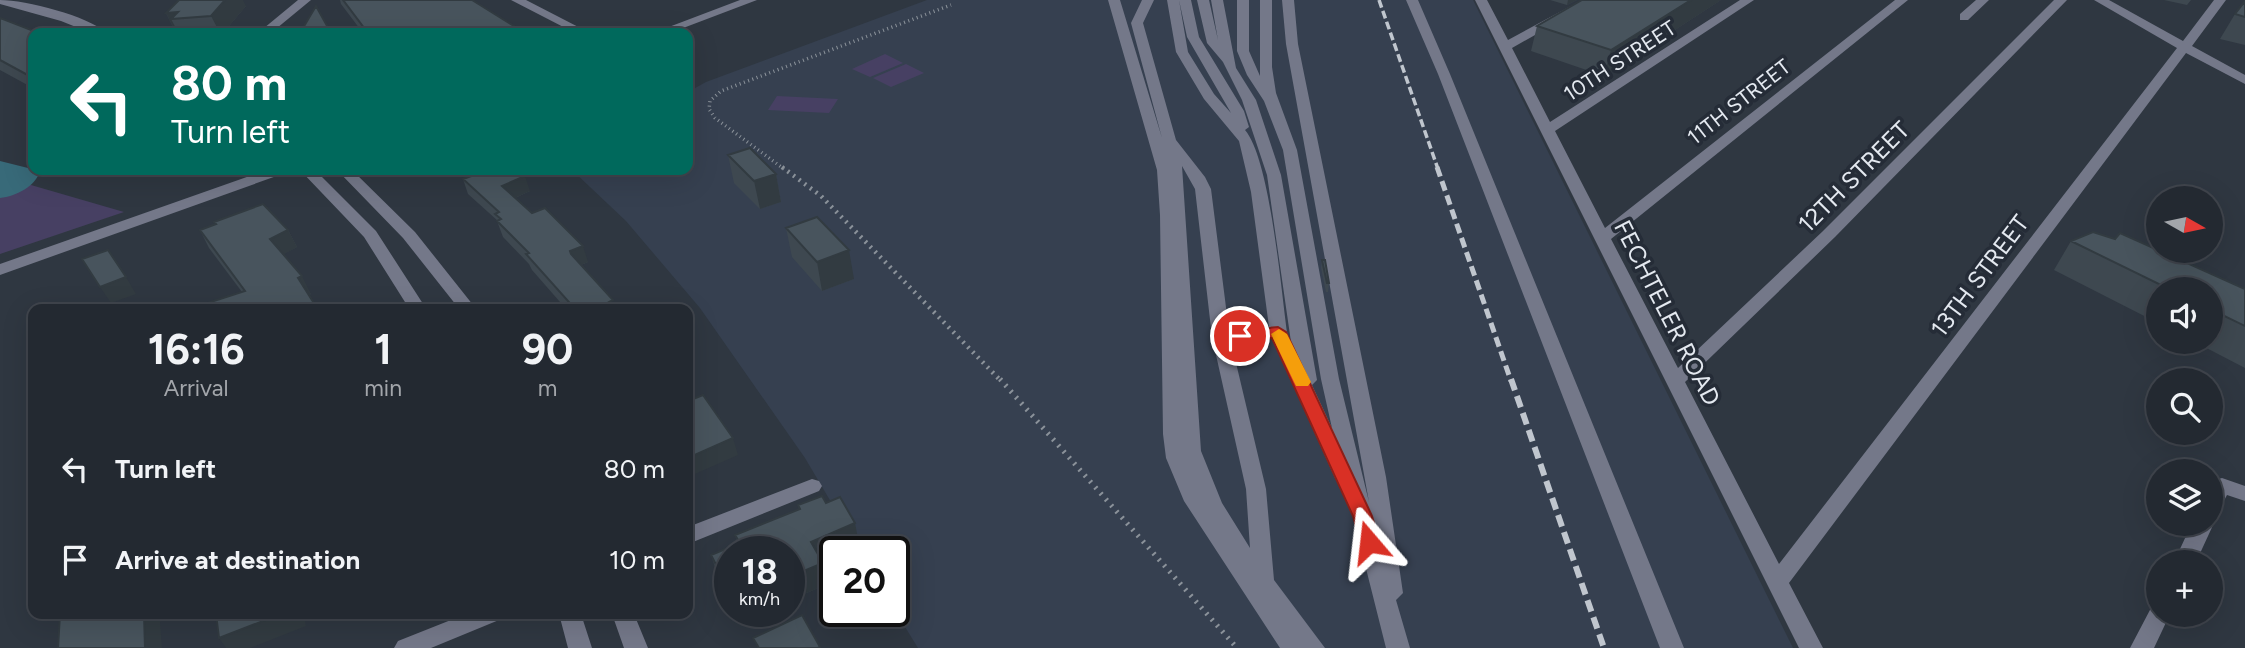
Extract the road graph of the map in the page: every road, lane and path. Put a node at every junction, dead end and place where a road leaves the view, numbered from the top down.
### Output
1 (0, 0) edge
2 (304, 0) edge
3 (517, 0) edge
4 (751, 0) edge
5 (1114, 0) edge
6 (1120, 0) edge
7 (1149, 0) edge
8 (1173, 0) edge
9 (1185, 0) edge
10 (1203, 0) edge
11 (1217, 0) edge
12 (1231, 0) edge
13 (1243, 0) edge
14 (1254, 0) edge
15 (1266, 0) edge
16 (1288, 0) edge
17 (1412, 0) edge
18 (1481, 0) edge
19 (1591, 0) edge
20 (1748, 0) edge
21 (1902, 0) edge
22 (1983, 0) edge
23 (2061, 0) edge
24 (2099, 0) edge
25 (2220, 0) edge
26 (951, 5) dead end
27 (1133, 14) edge
28 (1964, 17) dead end
29 (89, 28) edge
30 (270, 28) edge
31 (574, 28) edge
32 (673, 28) edge
33 (2185, 46) junction
34 (1505, 47) junction
35 (1230, 68) junction
36 (1253, 75) junction
37 (2245, 79) edge
38 (1272, 104) junction
39 (1547, 130) junction
40 (1246, 140) junction
41 (1170, 141) junction
42 (266, 175) edge
43 (312, 175) edge
44 (349, 175) edge
45 (1602, 238) junction
46 (0, 270) edge
47 (415, 304) edge
48 (464, 304) edge
49 (1278, 332) junction
50 (1221, 337) junction
51 (1674, 382) junction
52 (1314, 407) junction
53 (2223, 485) edge
54 (812, 486) dead end
55 (2245, 494) edge
56 (1362, 516) junction
57 (693, 534) edge
58 (1264, 580) junction
59 (1778, 582) junction
60 (478, 619) edge
61 (571, 619) edge
62 (625, 619) edge
63 (2152, 627) edge
64 (406, 648) edge
65 (580, 648) edge
66 (636, 648) edge
67 (1237, 648) edge
68 (1293, 648) edge
69 (1312, 648) edge
70 (1399, 648) edge
71 (1672, 648) edge
72 (1811, 648) edge
73 (2142, 648) edge

1 - 29 street
2 - 30 street
3 - 31 street
4 - 32 street
5 - 27 street
6 - 27 street
7 - 27 street
8 - 40 street
9 - 40 street
10 - 35 street
11 - 35 street
12 - 35 street
13 - 36 street
14 - 36 street
15 - 38 street
16 - 70 street
17 - 71 street
18 - 34 street, FECHTELER ROAD
19 - 34 street
20 - 39 street, 10TH STREET
21 - 45 street, 11TH STREET
22 - 28 street
23 - 51 street, 12TH STREET
24 - 33 street
25 - 33 street, 13TH STREET
26 - 67 path
27 - 41 street
27 - 68 street
33 - 37 street
33 - 59 street, 13TH STREET
34 - 39 street, FECHTELER ROAD
35 - 52 street
36 - 38 street
38 - 56 street
39 - 45 street, FECHTELER ROAD
40 - 49 street
41 - 50 street
41 - 58 street
42 - 46 street
43 - 47 street
44 - 48 street
45 - 51 street, FECHTELER ROAD
49 - 50 street
49 - 52 street
50 - 58 street
51 - 59 street, FECHTELER ROAD
52 - 56 street
53 - 55 street
54 - 57 street
56 - 70 street
58 - 69 street
59 - 72 street, FECHTELER ROAD
60 - 64 street
61 - 65 street
62 - 66 street
63 - 73 street

